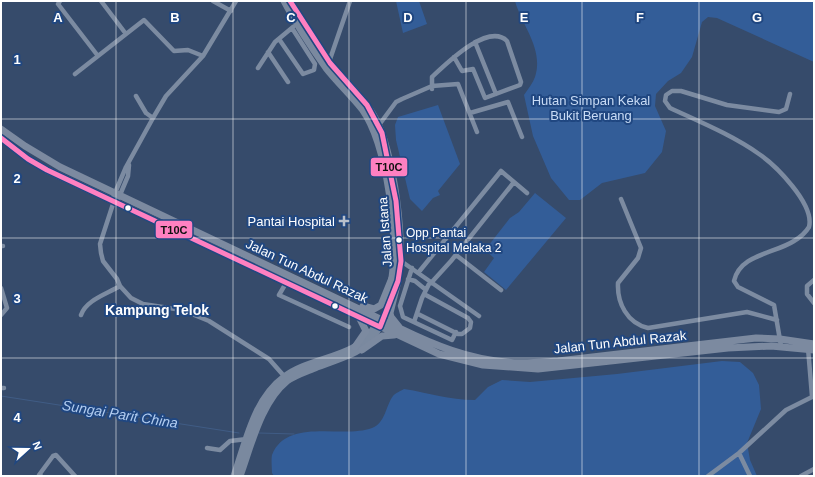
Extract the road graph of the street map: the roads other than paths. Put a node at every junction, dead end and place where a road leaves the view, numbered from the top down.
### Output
1 (60, 1) edge
2 (101, 1) edge
3 (213, 1) edge
4 (236, 1) edge
5 (284, 1) edge
6 (290, 1) edge
7 (350, 1) edge
8 (231, 11) junction
9 (294, 26) junction
10 (126, 34) junction
11 (279, 39) junction
12 (475, 42) junction
13 (268, 52) junction
14 (98, 56) junction
15 (203, 56) junction
16 (454, 57) junction
17 (328, 65) junction
18 (258, 68) dead end
19 (75, 74) dead end
20 (288, 82) dead end
21 (434, 87) junction
22 (496, 94) junction
23 (790, 94) dead end
24 (136, 96) dead end
25 (355, 102) junction
26 (470, 113) junction
27 (153, 118) junction
28 (379, 125) junction
29 (1, 129) edge
30 (477, 132) dead end
31 (522, 137) dead end
32 (1, 138) edge
33 (381, 156) junction
34 (130, 161) junction
35 (514, 182) junction
36 (528, 193) dead end
37 (115, 199) junction
38 (621, 199) dead end
39 (456, 254) junction
40 (401, 261) junction
41 (412, 268) junction
42 (418, 273) junction
43 (395, 279) junction
44 (408, 279) junction
45 (814, 280) edge
46 (431, 282) junction
47 (286, 283) junction
48 (120, 286) junction
49 (1, 288) edge
50 (320, 290) junction
51 (501, 290) dead end
52 (425, 292) junction
53 (814, 304) edge
54 (418, 314) junction
55 (1, 315) edge
56 (81, 315) dead end
57 (479, 316) dead end
58 (359, 317) junction
59 (777, 320) junction
60 (414, 322) junction
61 (380, 323) junction
62 (349, 327) dead end
63 (456, 332) junction
64 (400, 333) junction
65 (780, 339) junction
66 (781, 346) junction
67 (811, 347) edge
68 (358, 348) junction
69 (284, 376) junction
70 (813, 396) edge
71 (247, 439) junction
72 (207, 448) dead end
73 (739, 453) junction
74 (814, 469) edge
75 (41, 476) edge
76 (75, 476) edge
77 (234, 476) edge
78 (240, 476) edge
79 (708, 476) edge
80 (750, 476) edge
81 (802, 476) edge

1 - 14 street
2 - 10 street
3 - 8 street
4 - 8 street
5 - 9 main road, Jalan Istana
6 - 17 main road, Jalan Istana
7 - 17 street
8 - 15 street
9 - 11 street
9 - 11 street
9 - 17 main road, Jalan Istana
10 - 14 street
10 - 15 street
11 - 13 street
12 - 16 street
12 - 22 street
12 - 22 street
13 - 18 street
13 - 20 street
14 - 19 street
15 - 27 street
16 - 21 street
16 - 22 street
17 - 25 main road, Jalan Istana
17 - 28 main road, Jalan Istana
21 - 26 street
21 - 28 street
23 - 59 street
24 - 27 street
25 - 28 main road
25 - 33 main road, Jalan Istana
26 - 30 street
26 - 31 street
27 - 34 street
28 - 33 main road
28 - 40 main road, Jalan Istana
29 - 37 highway, Jalan Tun Abdul Razak
32 - 37 highway, Jalan Tun Abdul Razak
33 - 43 main road, Jalan Istana
34 - 37 street
34 - 37 street
35 - 36 street
35 - 39 street
35 - 42 street
37 - 47 highway, Jalan Tun Abdul Razak
37 - 48 street
37 - 50 highway, Jalan Tun Abdul Razak
38 - 59 street
39 - 46 street
39 - 51 street
40 - 41 street
40 - 43 main road, Jalan Istana
41 - 42 street
41 - 44 street
42 - 46 street
43 - 50 highway
43 - 61 main road, Jalan Istana
43 - 64 highway
44 - 52 street
44 - 60 street
45 - 53 street
46 - 52 street
46 - 57 street
47 - 58 highway, Jalan Tun Abdul Razak
47 - 62 street
48 - 56 street
48 - 69 street
49 - 55 street
50 - 61 highway, Jalan Tun Abdul Razak
52 - 54 street
52 - 63 street
54 - 60 street
54 - 63 street
58 - 61 highway, Jalan Tun Abdul Razak
58 - 68 highway
59 - 65 street
60 - 63 street
61 - 64 highway, Jalan Tun Abdul Razak
61 - 68 main road, Jalan Istana
64 - 65 highway, Jalan Tun Abdul Razak
64 - 66 highway, Jalan Tun Abdul Razak
64 - 68 highway
65 - 66 street
65 - 67 highway, Jalan Tun Abdul Razak
66 - 67 highway, Jalan Tun Abdul Razak
67 - 70 street
68 - 69 main road
68 - 78 main road
69 - 71 main road
70 - 73 street
71 - 72 street
71 - 77 main road
73 - 79 street
73 - 80 street
74 - 81 street
75 - 76 street

